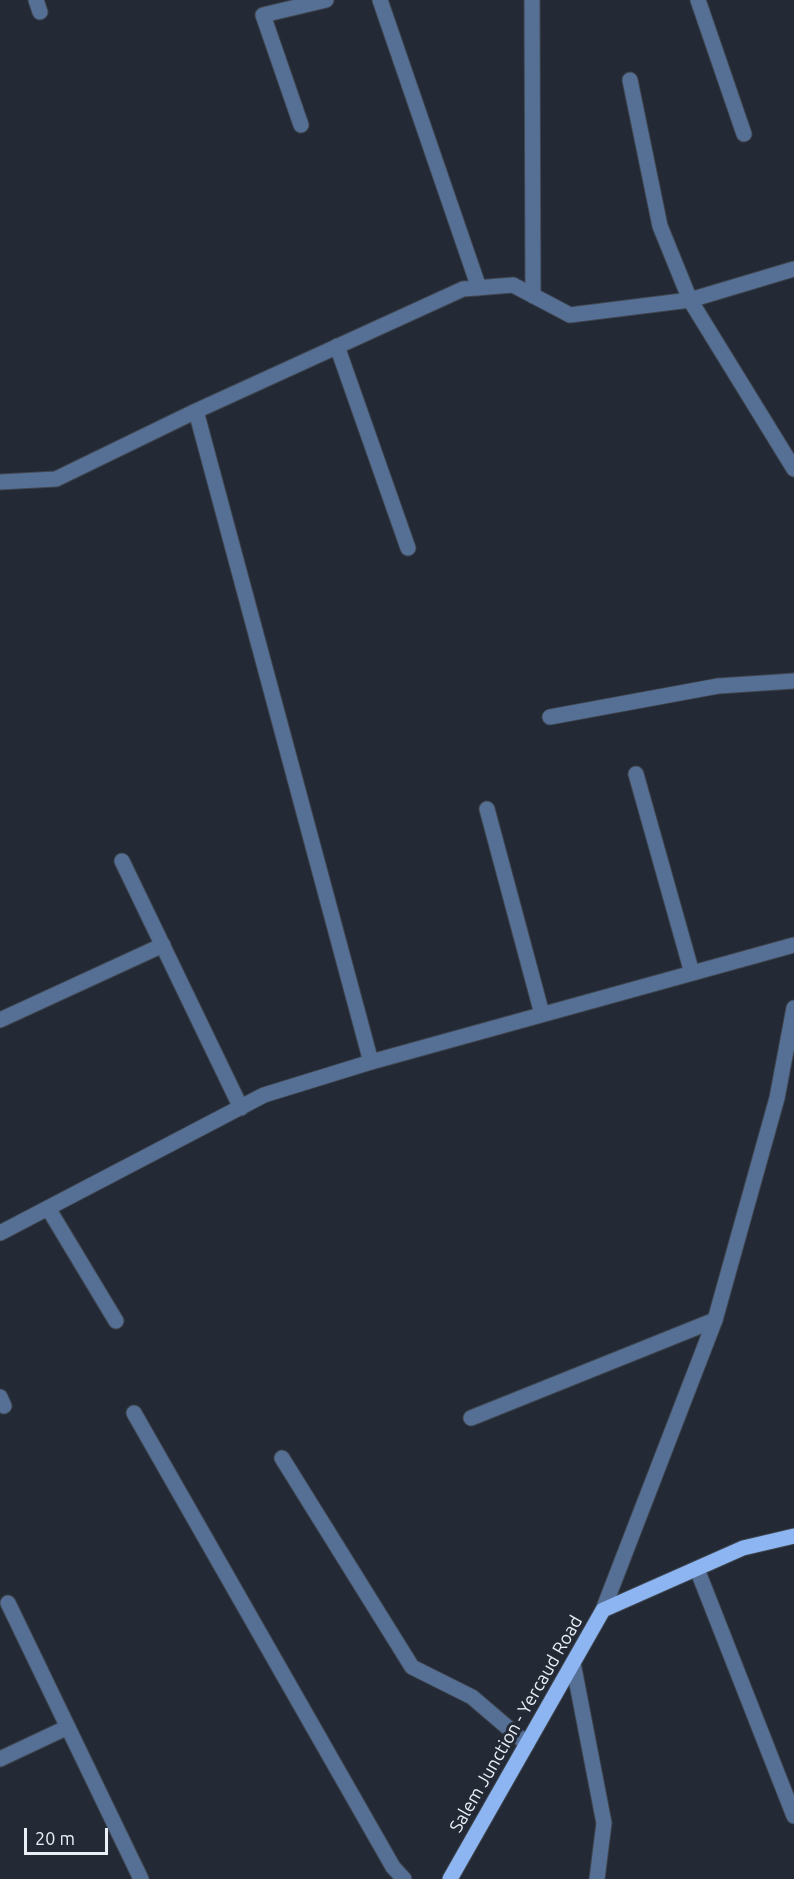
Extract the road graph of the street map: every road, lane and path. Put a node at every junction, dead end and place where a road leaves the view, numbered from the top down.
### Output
1 (326, 0) edge
2 (380, 0) edge
3 (532, 0) edge
4 (698, 0) edge
5 (630, 80) dead end
6 (301, 125) dead end
7 (744, 134) dead end
8 (794, 269) edge
9 (479, 288) junction
10 (533, 296) junction
11 (690, 300) junction
12 (338, 346) junction
13 (196, 411) junction
14 (794, 469) edge
15 (0, 482) edge
16 (408, 548) dead end
17 (794, 681) edge
18 (550, 717) dead end
19 (636, 774) dead end
20 (487, 809) dead end
21 (123, 861) dead end
22 (164, 945) junction
23 (794, 945) edge
24 (692, 973) junction
25 (794, 1008) edge
26 (542, 1014) junction
27 (0, 1020) edge
28 (371, 1062) junction
29 (241, 1108) junction
30 (48, 1208) junction
31 (0, 1233) edge
32 (715, 1320) junction
33 (116, 1321) dead end
34 (134, 1413) dead end
35 (471, 1418) dead end
36 (282, 1458) dead end
37 (794, 1536) edge
38 (697, 1569) junction
39 (8, 1603) dead end
40 (603, 1610) junction
41 (573, 1664) junction
42 (68, 1727) junction
43 (527, 1744) junction
44 (0, 1759) edge
45 (794, 1816) edge
46 (141, 1879) edge
47 (404, 1879) edge
48 (450, 1879) edge
49 (597, 1879) edge

1 - 6 street
2 - 9 street
3 - 10 street
4 - 7 street
5 - 11 street
8 - 11 street
9 - 10 street
9 - 12 street
10 - 11 street
11 - 14 street
12 - 13 street
12 - 16 street
13 - 15 street
13 - 28 street
17 - 18 street
19 - 24 street
20 - 26 street
21 - 22 street
22 - 27 street
22 - 29 street
23 - 24 street
24 - 26 street
25 - 32 street
26 - 28 street
28 - 29 street
29 - 30 street
30 - 31 street
30 - 33 street
32 - 35 street
32 - 40 street
34 - 47 street
36 - 43 street
37 - 38 main road, Salem Junction - Yercaud Road
38 - 40 main road, Salem Junction - Yercaud Road
38 - 45 street
39 - 42 street
40 - 41 main road, Salem Junction - Yercaud Road
41 - 43 main road, Salem Junction - Yercaud Road
41 - 49 street
42 - 44 street
42 - 46 street
43 - 48 main road, Salem Junction - Yercaud Road

